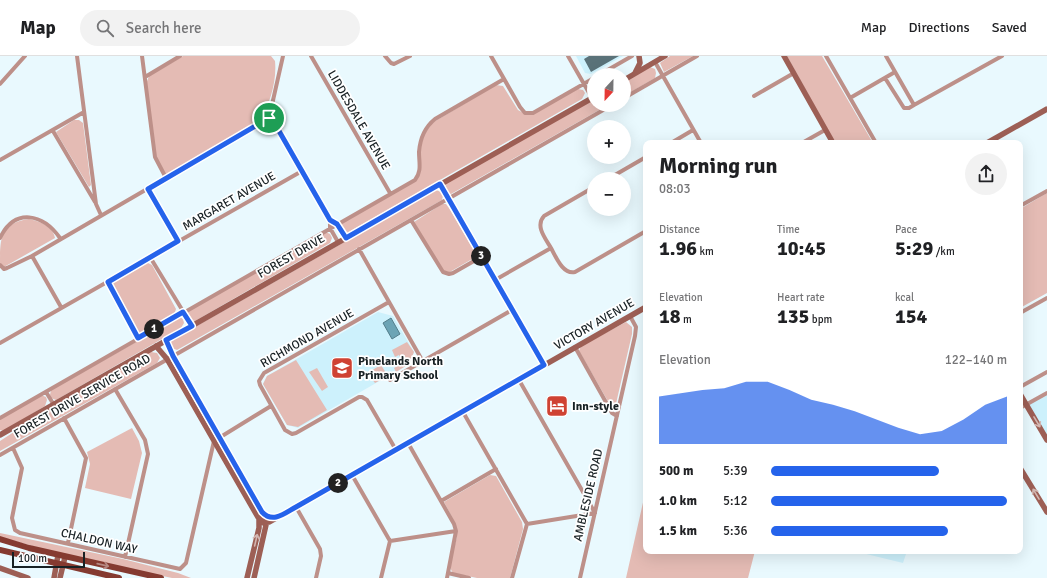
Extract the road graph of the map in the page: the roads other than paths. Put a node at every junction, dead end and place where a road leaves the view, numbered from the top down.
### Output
1 (25, 56) edge
2 (78, 56) edge
3 (142, 56) edge
4 (180, 56) edge
5 (283, 56) edge
6 (311, 56) edge
7 (385, 56) edge
8 (410, 56) edge
9 (491, 56) edge
10 (568, 56) edge
11 (632, 56) edge
12 (639, 56) edge
13 (665, 56) edge
14 (697, 56) edge
15 (784, 56) edge
16 (826, 56) edge
17 (886, 56) edge
18 (1002, 56) edge
19 (655, 62) junction
20 (611, 68) edge
21 (895, 72) junction
22 (635, 73) junction
23 (794, 74) junction
24 (631, 76) edge
25 (662, 76) junction
26 (145, 77) junction
27 (885, 78) junction
28 (504, 79) junction
29 (587, 82) edge
30 (0, 84) edge
31 (584, 84) junction
32 (587, 88) edge
33 (631, 94) edge
34 (754, 96) dead end
35 (850, 98) junction
36 (587, 100) edge
37 (914, 105) junction
38 (1047, 109) edge
39 (84, 112) junction
40 (600, 112) edge
41 (269, 118) junction
42 (693, 130) junction
43 (825, 130) junction
44 (53, 131) junction
45 (676, 140) edge
46 (699, 140) edge
47 (807, 140) edge
48 (831, 140) edge
49 (874, 140) edge
50 (992, 140) edge
51 (643, 159) edge
52 (0, 160) edge
53 (302, 171) junction
54 (620, 172) edge
55 (166, 178) junction
56 (440, 184) junction
57 (148, 189) junction
58 (587, 191) edge
59 (1047, 191) edge
60 (390, 193) junction
61 (448, 198) junction
62 (96, 204) junction
63 (1023, 204) edge
64 (101, 215) junction
65 (330, 220) junction
66 (411, 220) junction
67 (337, 224) junction
68 (330, 228) junction
69 (643, 233) edge
70 (0, 238) edge
71 (60, 238) junction
72 (346, 238) junction
73 (178, 241) junction
74 (338, 242) junction
75 (551, 248) junction
76 (359, 249) junction
77 (32, 256) junction
78 (150, 257) junction
79 (481, 257) junction
80 (0, 265) edge
81 (495, 280) junction
82 (108, 282) junction
83 (1047, 298) edge
84 (389, 302) junction
85 (61, 307) junction
86 (643, 309) edge
87 (512, 310) junction
88 (1023, 311) edge
89 (183, 312) junction
90 (630, 316) junction
91 (192, 326) junction
92 (138, 338) junction
93 (166, 340) junction
94 (0, 343) edge
95 (156, 346) junction
96 (576, 347) junction
97 (173, 356) junction
98 (167, 359) junction
99 (422, 360) junction
100 (544, 365) junction
101 (1047, 372) edge
102 (390, 380) dead end
103 (519, 380) junction
104 (1023, 385) edge
105 (115, 389) junction
106 (46, 392) junction
107 (1047, 393) edge
108 (1023, 400) edge
109 (54, 405) junction
110 (1026, 405) junction
111 (271, 406) junction
112 (1023, 406) edge
113 (463, 412) junction
114 (617, 416) junction
115 (0, 418) edge
116 (64, 418) junction
117 (0, 435) edge
118 (216, 439) junction
119 (1047, 440) edge
120 (408, 443) junction
121 (13, 448) junction
122 (396, 450) junction
123 (0, 455) edge
124 (496, 469) junction
125 (1023, 473) edge
126 (352, 475) junction
127 (441, 501) junction
128 (296, 507) junction
129 (262, 512) junction
130 (1047, 512) edge
131 (595, 513) junction
132 (275, 518) junction
133 (263, 523) junction
134 (527, 524) junction
135 (456, 531) junction
136 (0, 539) edge
137 (390, 541) junction
138 (68, 543) junction
139 (0, 550) edge
140 (58, 555) junction
141 (65, 557) junction
142 (125, 557) junction
143 (56, 564) junction
144 (63, 565) junction
145 (0, 568) edge
146 (448, 576) edge
147 (28, 578) edge
148 (54, 578) edge
149 (60, 578) edge
150 (119, 578) edge
151 (161, 578) edge
152 (247, 578) edge
153 (254, 578) edge
154 (316, 578) edge
155 (381, 578) edge
156 (469, 578) edge
157 (512, 578) edge
158 (580, 578) edge

1 - 30 street
2 - 39 street
3 - 26 street
4 - 26 street
5 - 41 street
6 - 60 street, LIDDESDALE AVENUE
7 - 8 street
9 - 28 street
10 - 31 street
11 - 20 street
12 - 22 street
13 - 19 street
14 - 25 street
15 - 23 street
16 - 35 street
17 - 21 street
18 - 37 street
19 - 22 street
19 - 25 street
21 - 27 street
21 - 37 street
22 - 24 street
23 - 34 street
23 - 43 street
25 - 33 street
25 - 42 street
26 - 55 street
27 - 35 street
27 - 37 street
28 - 31 street
28 - 60 street, FOREST DRIVE SERVICE ROAD
29 - 31 street
31 - 32 street
35 - 49 street
36 - 56 street, FOREST DRIVE
38 - 50 street
39 - 44 street
39 - 62 street
40 - 61 street, FOREST DRIVE SERVICE ROAD
41 - 53 street
41 - 55 street
42 - 45 street
42 - 46 street
43 - 47 street
43 - 48 street
44 - 52 street
44 - 62 street
51 - 54 street
53 - 65 street
53 - 73 street, MARGARET AVENUE
55 - 57 street
56 - 61 street
56 - 72 street, FOREST DRIVE
57 - 64 street
57 - 73 street
58 - 75 street
59 - 63 street
60 - 67 street, FOREST DRIVE SERVICE ROAD
61 - 66 street, FOREST DRIVE SERVICE ROAD
61 - 79 street
62 - 64 street
64 - 71 street
65 - 67 street
65 - 68 street
66 - 76 street, FOREST DRIVE SERVICE ROAD
66 - 79 street
67 - 68 street, FOREST DRIVE SERVICE ROAD
67 - 72 street
68 - 74 street
68 - 89 street, FOREST DRIVE SERVICE ROAD
69 - 75 street
70 - 71 street
71 - 77 street
72 - 74 street, FOREST DRIVE
73 - 78 street, MARGARET AVENUE
74 - 91 street, FOREST DRIVE
75 - 81 street
76 - 84 street
76 - 97 street, FOREST DRIVE SERVICE ROAD
77 - 80 street
77 - 85 street
78 - 82 street, MARGARET AVENUE
78 - 89 street
79 - 81 street
81 - 87 street
82 - 85 street, MARGARET AVENUE
82 - 92 street
83 - 88 street
84 - 99 street
84 - 111 street, RICHMOND AVENUE
85 - 94 street, MARGARET AVENUE
86 - 90 street, VICTORY AVENUE
87 - 99 street
87 - 100 street
89 - 91 street
89 - 92 street, FOREST DRIVE SERVICE ROAD
90 - 96 street, VICTORY AVENUE
90 - 114 street, AMBLESIDE ROAD
91 - 93 street, FOREST DRIVE
92 - 106 street, FOREST DRIVE SERVICE ROAD
93 - 95 street, FOREST DRIVE
93 - 97 street
95 - 98 street
95 - 109 street, FOREST DRIVE
96 - 100 street, VICTORY AVENUE
96 - 114 street
97 - 98 street, FOREST DRIVE SERVICE ROAD
97 - 118 street
98 - 105 street, FOREST DRIVE SERVICE ROAD
98 - 118 street
99 - 102 street
100 - 103 street, VICTORY AVENUE
101 - 104 street
103 - 113 street, VICTORY AVENUE
103 - 131 street
105 - 116 street, FOREST DRIVE SERVICE ROAD
105 - 142 street
106 - 109 street
106 - 115 street, FOREST DRIVE SERVICE ROAD
107 - 110 street
108 - 110 street
109 - 117 street, FOREST DRIVE
110 - 112 street
110 -> 119 street
111 - 118 street
111 - 122 street, RICHMOND AVENUE
113 - 120 street, VICTORY AVENUE
113 - 124 street
114 - 131 street, AMBLESIDE ROAD
116 - 121 street, FOREST DRIVE SERVICE ROAD
116 - 138 street
118 - 129 street
118 - 133 street
118 - 142 street, CHALDON WAY
120 - 122 street, VICTORY AVENUE
120 - 127 street
121 - 123 street, FOREST DRIVE SERVICE ROAD
121 - 138 street, CHALDON WAY
122 - 126 street, VICTORY AVENUE
124 - 127 street
124 - 134 street
130 -> 125 street
126 - 128 street, VICTORY AVENUE
126 - 137 street
127 - 135 street
128 - 132 street, VICTORY AVENUE
128 - 154 street
129 - 132 street
129 - 133 street
131 - 134 street
131 - 158 street, AMBLESIDE ROAD
132 - 133 street, VICTORY AVENUE
152 -> 133 street
133 - 153 street
134 - 157 street
135 - 137 street
135 - 146 street
136 - 140 main road
137 - 155 street
138 - 142 street, CHALDON WAY
139 - 143 main road
140 - 141 main road
140 - 143 street
141 - 144 street
141 -> 151 main road
143 - 144 main road
143 - 148 street
144 - 149 street
144 - 150 main road
145 - 147 street
146 - 156 street

